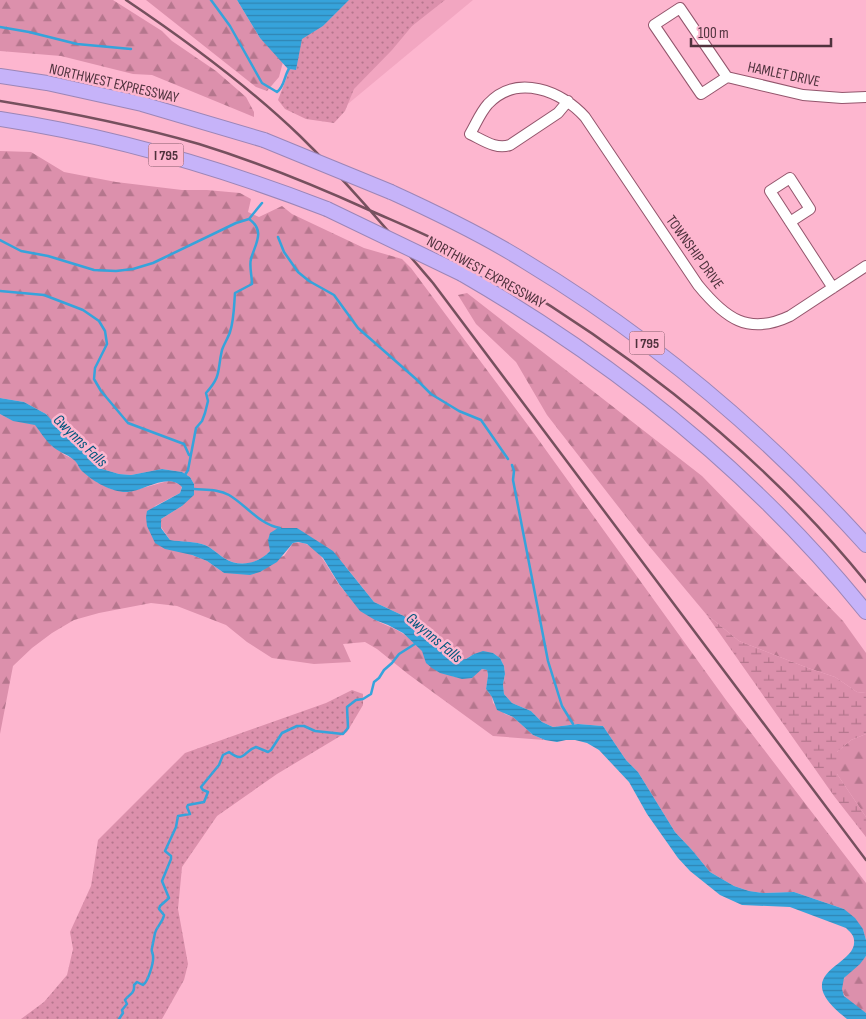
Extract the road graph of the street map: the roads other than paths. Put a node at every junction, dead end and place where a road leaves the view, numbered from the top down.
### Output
1 (0, 76) edge
2 (726, 77) junction
3 (866, 97) edge
4 (568, 101) junction
5 (0, 119) edge
6 (790, 222) dead end
7 (866, 266) edge
8 (833, 288) junction
9 (866, 545) edge
10 (866, 612) edge

1 - 9 highway, NORTHWEST EXPRESSWAY / I 795, bridge
2 - 2 street, HAMLET DRIVE
2 - 3 street, HAMLET DRIVE
4 - 4 street, TOWNSHIP DRIVE
4 - 8 street, TOWNSHIP DRIVE
5 - 10 highway, NORTHWEST EXPRESSWAY / I 795, bridge
6 - 8 street
7 - 8 street, TOWNSHIP DRIVE

